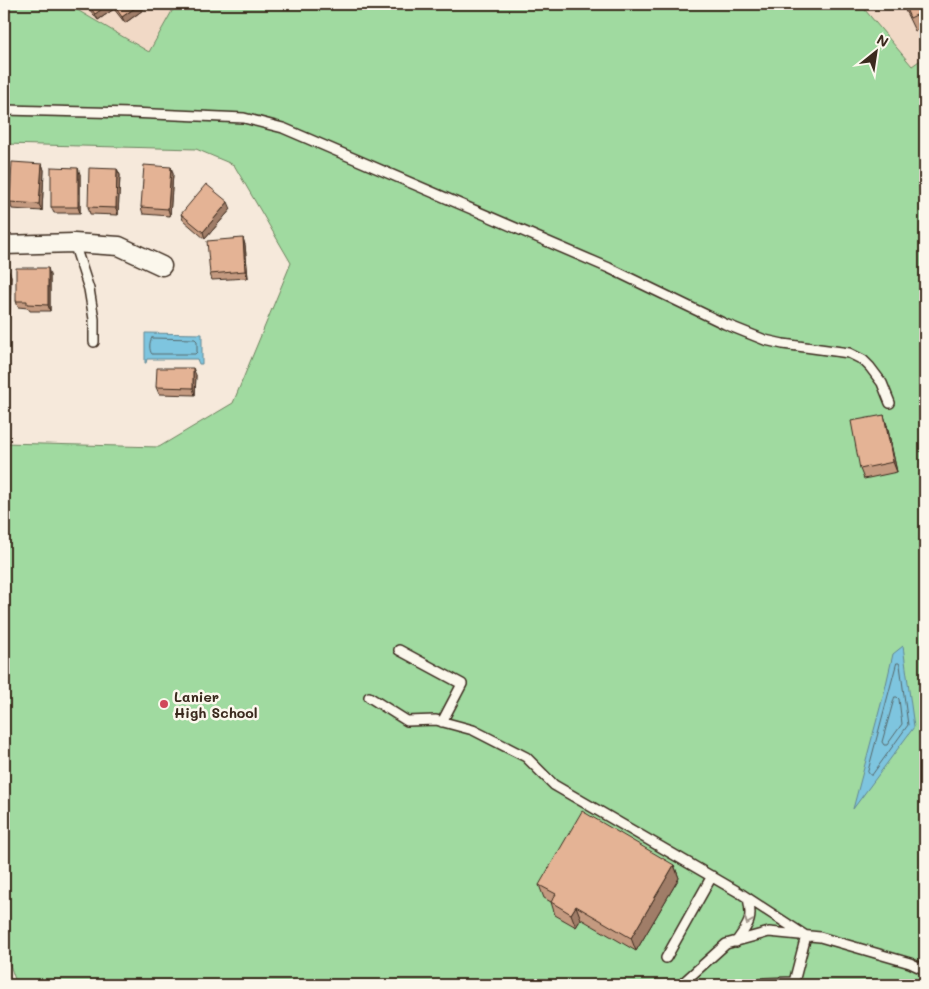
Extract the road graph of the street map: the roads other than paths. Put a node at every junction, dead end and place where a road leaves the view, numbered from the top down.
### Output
1 (4, 110) edge
2 (74, 244) junction
3 (4, 245) edge
4 (162, 266) dead end
5 (94, 342) dead end
6 (890, 404) dead end
7 (399, 650) dead end
8 (369, 697) dead end
9 (442, 722) junction
10 (712, 876) junction
11 (748, 898) junction
12 (806, 936) junction
13 (736, 942) junction
14 (666, 958) dead end
15 (925, 970) edge
16 (682, 985) edge
17 (760, 985) edge

1 - 6 lane
2 - 3 street
2 - 4 street
2 - 5 lane
7 - 9 lane
8 - 9 lane
9 - 10 lane
10 - 11 lane
10 - 14 lane
11 - 12 lane
11 -> 13 lane
12 - 13 lane
12 - 15 lane
12 - 17 lane
13 - 16 lane

